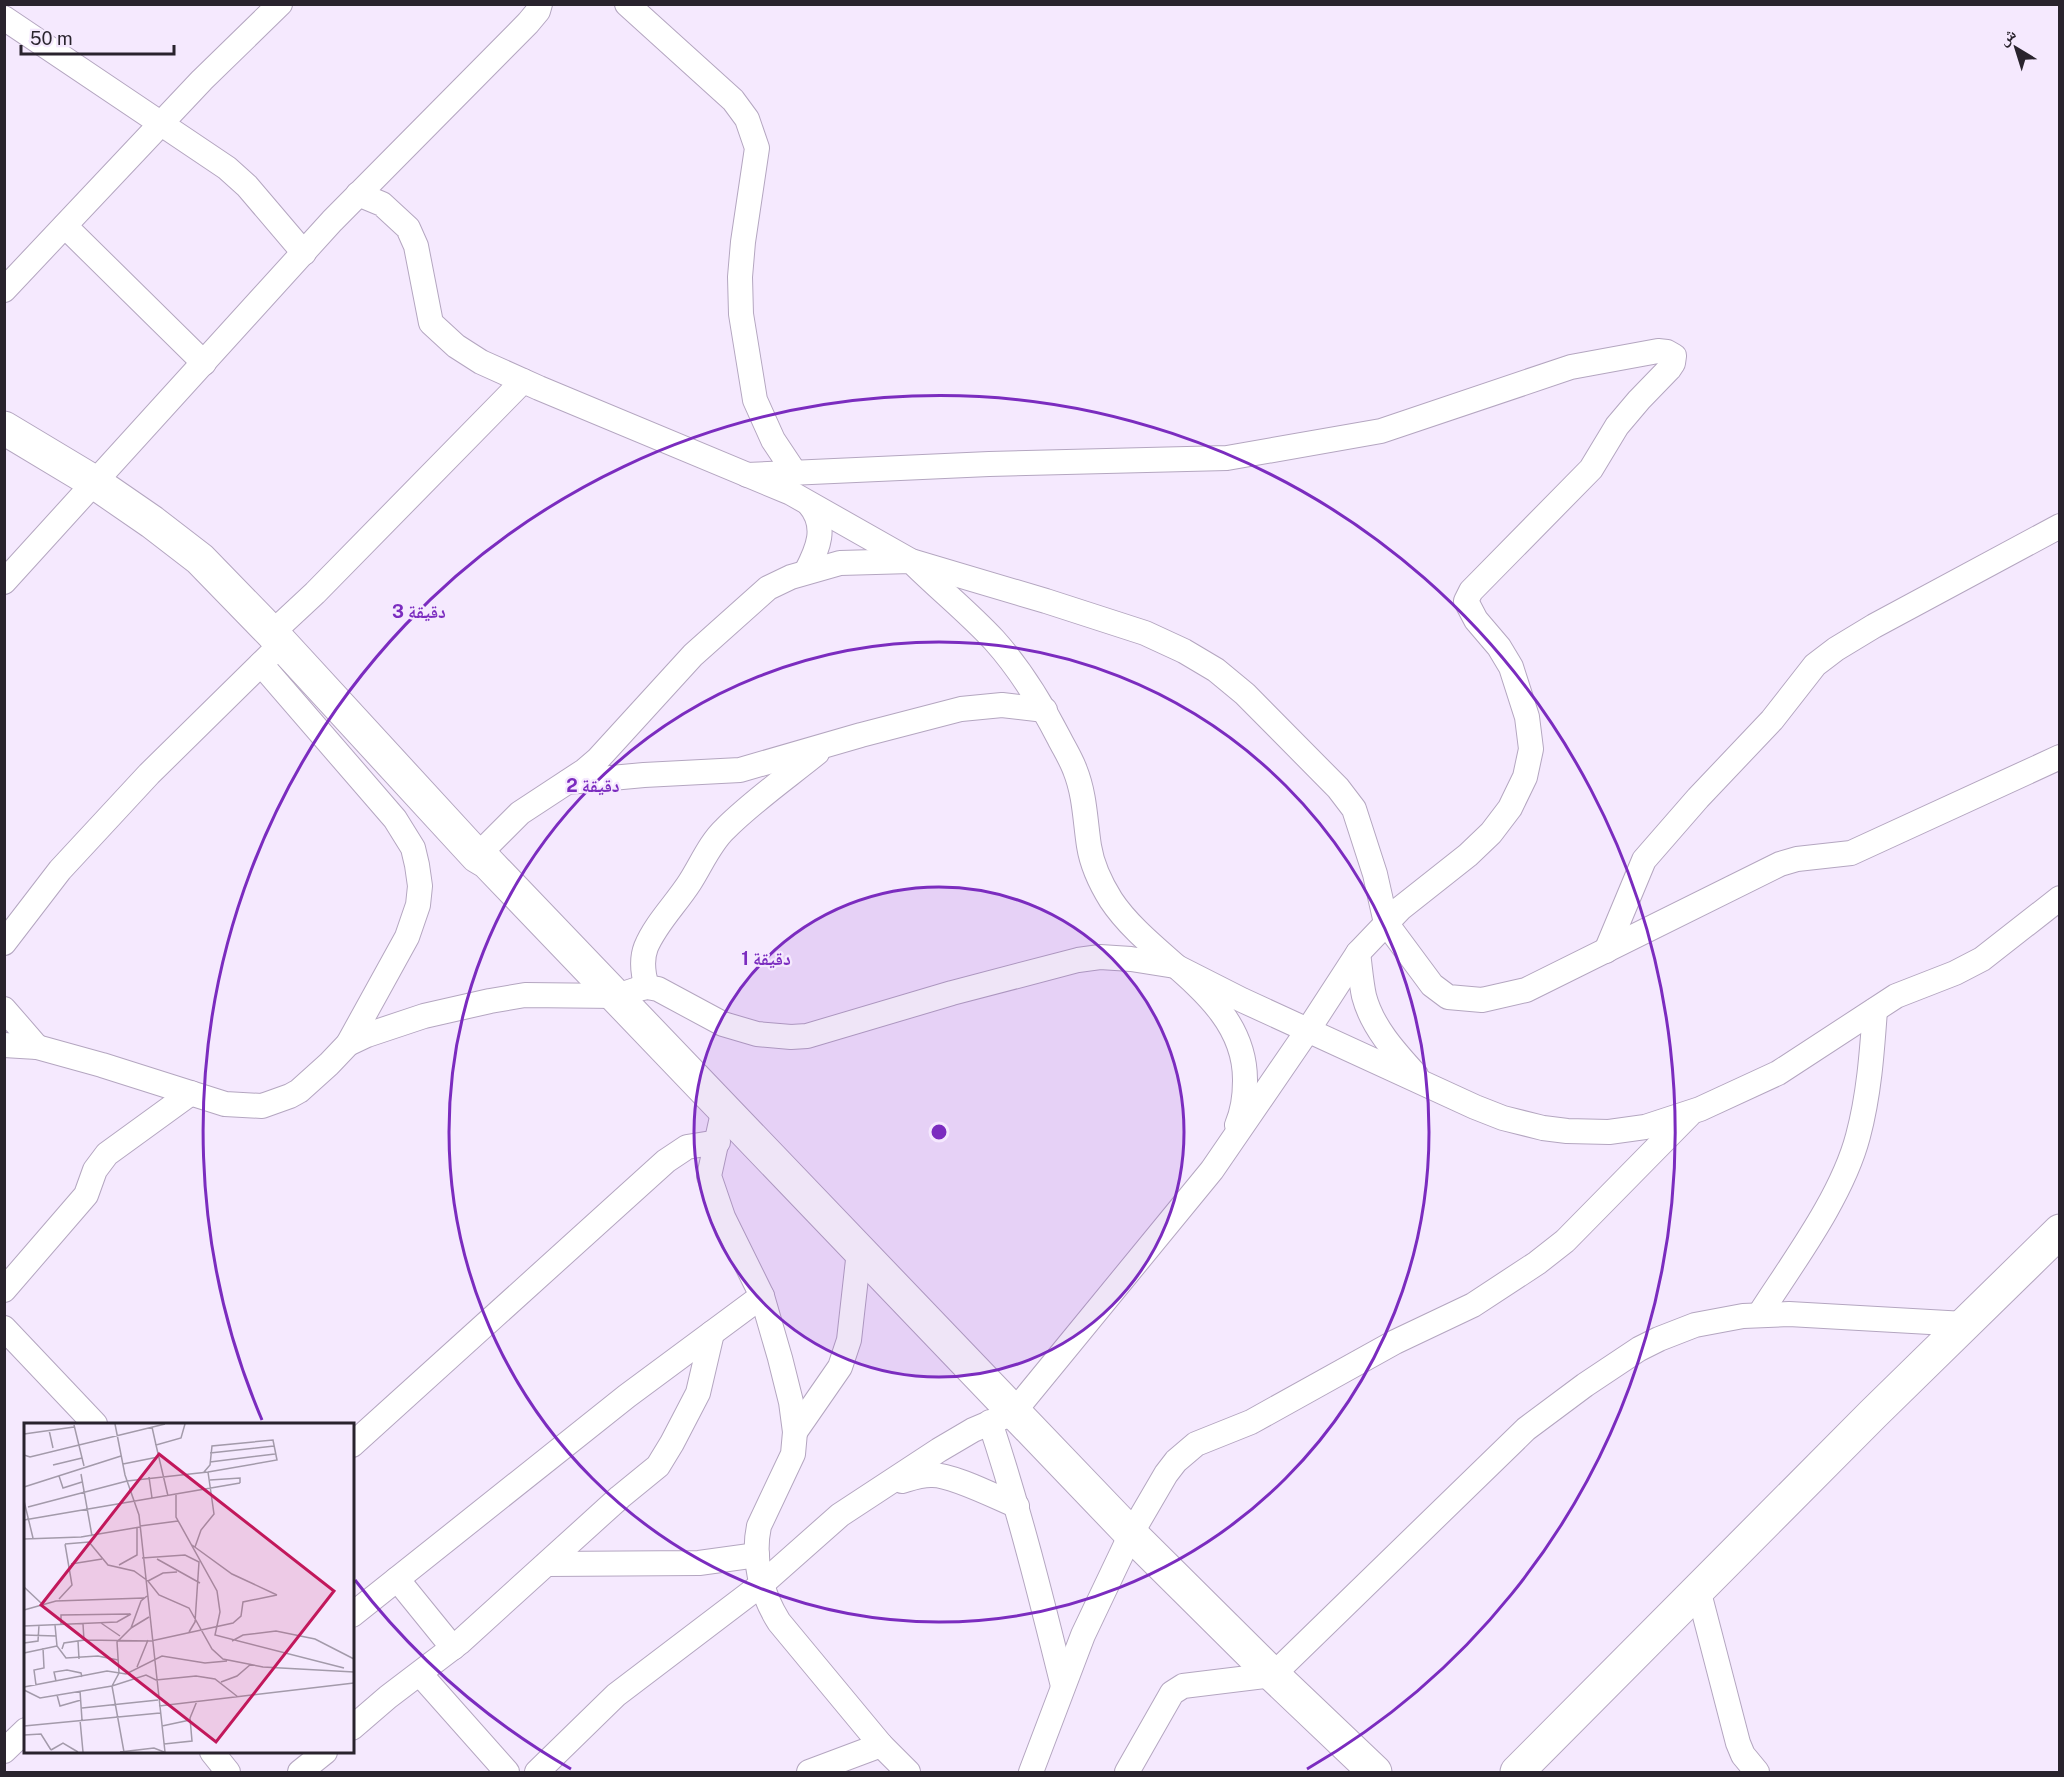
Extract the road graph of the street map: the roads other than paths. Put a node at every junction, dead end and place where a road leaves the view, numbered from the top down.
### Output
1 (280, 4) edge
2 (540, 4) edge
3 (627, 4) edge
4 (9, 29) edge
5 (162, 123) junction
6 (358, 194) junction
7 (65, 226) junction
8 (304, 252) junction
9 (4, 290) edge
10 (204, 363) junction
11 (523, 381) junction
12 (4, 428) edge
13 (795, 473) junction
14 (747, 475) junction
15 (94, 483) junction
16 (808, 504) junction
17 (2060, 526) edge
18 (911, 561) junction
19 (806, 572) junction
20 (4, 582) edge
21 (271, 647) junction
22 (1045, 710) junction
23 (828, 744) junction
24 (2060, 758) edge
25 (566, 783) junction
26 (477, 856) junction
27 (2060, 898) edge
28 (1386, 923) junction
29 (4, 943) edge
30 (1606, 951) junction
31 (1358, 953) junction
32 (1174, 966) junction
33 (632, 992) junction
34 (4, 1009) edge
35 (1875, 1010) junction
36 (1308, 1030) junction
37 (348, 1044) junction
38 (4, 1045) edge
39 (37, 1047) junction
40 (1421, 1082) junction
41 (191, 1093) junction
42 (724, 1108) junction
43 (1693, 1112) junction
44 (718, 1142) junction
45 (1228, 1148) junction
46 (2060, 1231) edge
47 (859, 1251) junction
48 (4, 1290) edge
49 (762, 1296) junction
50 (1759, 1316) junction
51 (1965, 1324) junction
52 (4, 1328) edge
53 (712, 1333) junction
54 (1002, 1417) junction
55 (93, 1423) edge
56 (795, 1432) junction
57 (354, 1443) edge
58 (869, 1494) junction
59 (1017, 1506) junction
60 (1131, 1534) junction
61 (757, 1555) junction
62 (547, 1564) junction
63 (397, 1579) junction
64 (762, 1584) junction
65 (1698, 1589) junction
66 (354, 1612) edge
67 (453, 1648) junction
68 (420, 1674) junction
69 (1273, 1675) junction
70 (1063, 1686) junction
71 (354, 1726) edge
72 (24, 1732) edge
73 (881, 1745) junction
74 (4, 1751) edge
75 (213, 1753) edge
76 (324, 1753) edge
77 (1749, 1770) edge
78 (228, 1773) edge
79 (300, 1773) edge
80 (507, 1773) edge
81 (537, 1773) edge
82 (809, 1773) edge
83 (908, 1773) edge
84 (1031, 1773) edge
85 (1127, 1773) edge
86 (1375, 1773) edge
87 (1517, 1773) edge

1 - 5 street
2 - 6 street
3 - 13 street
4 - 5 street
5 - 7 street
5 - 8 street
6 - 8 street
6 - 11 street
7 - 9 street
7 - 10 street
8 - 10 street
10 - 15 street
11 - 14 street
11 - 21 street
12 - 15 street
13 - 14 street
13 - 28 street
14 - 16 street
15 - 20 street
15 - 21 street
16 - 18 street
16 - 19 street
17 - 30 street
18 - 19 street
18 - 22 street
18 - 28 street
19 - 25 street
21 - 26 street
21 - 29 street
21 - 37 street
22 - 23 street
22 - 32 street
23 - 25 street
23 - 33 street
24 - 30 street
25 - 26 street
26 - 33 street
27 - 35 street
28 - 30 street
28 - 31 street
31 - 36 street
31 - 40 street
32 - 33 street
32 - 36 street
32 - 45 street
33 - 37 street
33 - 42 street
34 - 39 street
35 - 43 street
35 - 50 street
36 - 40 street
36 - 45 street
37 - 41 street
38 - 39 street
39 - 41 street
40 - 43 street
41 - 48 street
42 - 44 street
42 - 47 street
43 - 60 street
44 - 49 street
44 - 57 street
45 - 54 street
46 - 51 street
47 - 54 street
47 - 56 street
49 - 53 street
49 - 56 street
50 - 51 street
50 - 69 street
51 - 65 street
52 - 55 street
53 - 62 street
53 - 63 street
54 - 58 street
54 - 59 street
54 - 60 street
56 - 61 street
58 - 59 street
58 - 64 street
59 - 70 street
60 - 69 street
60 - 70 street
61 - 62 street
61 - 64 street
62 - 67 street
63 - 66 street
63 - 67 street
64 - 73 street
64 - 81 street
65 - 77 street
65 - 87 street
67 - 68 street
68 - 71 street
68 - 80 street
69 - 85 street
69 - 86 street
70 - 84 street
72 - 74 street
73 - 82 street
73 - 83 street
75 - 78 street
76 - 79 street

